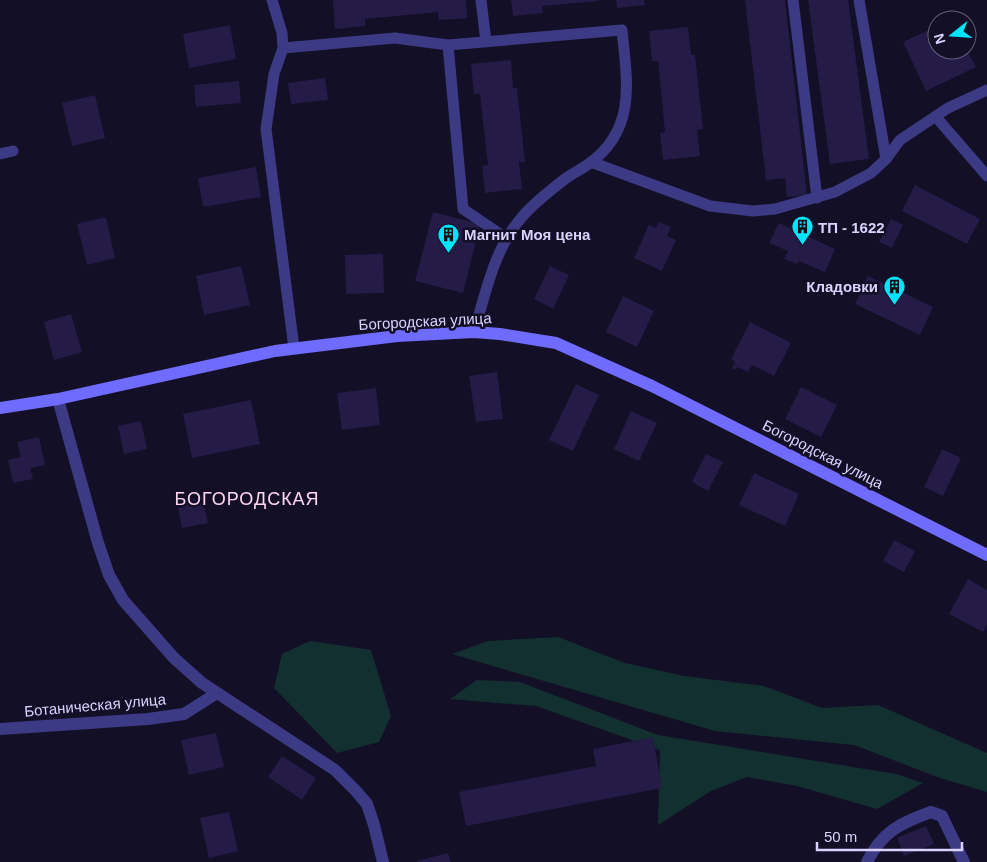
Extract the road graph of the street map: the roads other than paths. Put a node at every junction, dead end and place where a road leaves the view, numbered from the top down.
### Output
1 (272, 0) edge
2 (481, 0) edge
3 (793, 0) edge
4 (859, 0) edge
5 (486, 42) junction
6 (448, 45) junction
7 (283, 48) junction
8 (987, 90) edge
9 (936, 117) junction
10 (13, 151) dead end
11 (0, 154) edge
12 (886, 159) junction
13 (591, 162) junction
14 (987, 176) edge
15 (817, 198) junction
16 (506, 238) junction
17 (474, 332) junction
18 (294, 348) junction
19 (58, 399) junction
20 (0, 408) edge
21 (987, 555) edge
22 (217, 693) junction
23 (0, 729) edge
24 (383, 862) edge
25 (867, 862) edge
26 (964, 862) edge

1 - 7 lane
2 - 5 lane
3 - 15 lane
4 - 12 lane
5 - 6 lane
5 - 13 lane
6 - 7 lane
6 - 16 lane
7 - 18 lane
8 - 9 lane
9 - 12 lane
9 - 14 lane
10 - 11 lane
12 - 15 lane
13 - 15 lane
13 - 16 lane
16 - 17 lane
17 - 18 street, Богородская улица
17 - 21 street, Богородская улица
18 - 19 street, Богородская улица
19 - 20 street, Богородская улица
19 - 22 street
22 - 23 street, Ботаническая улица
22 - 24 street
25 - 26 street

